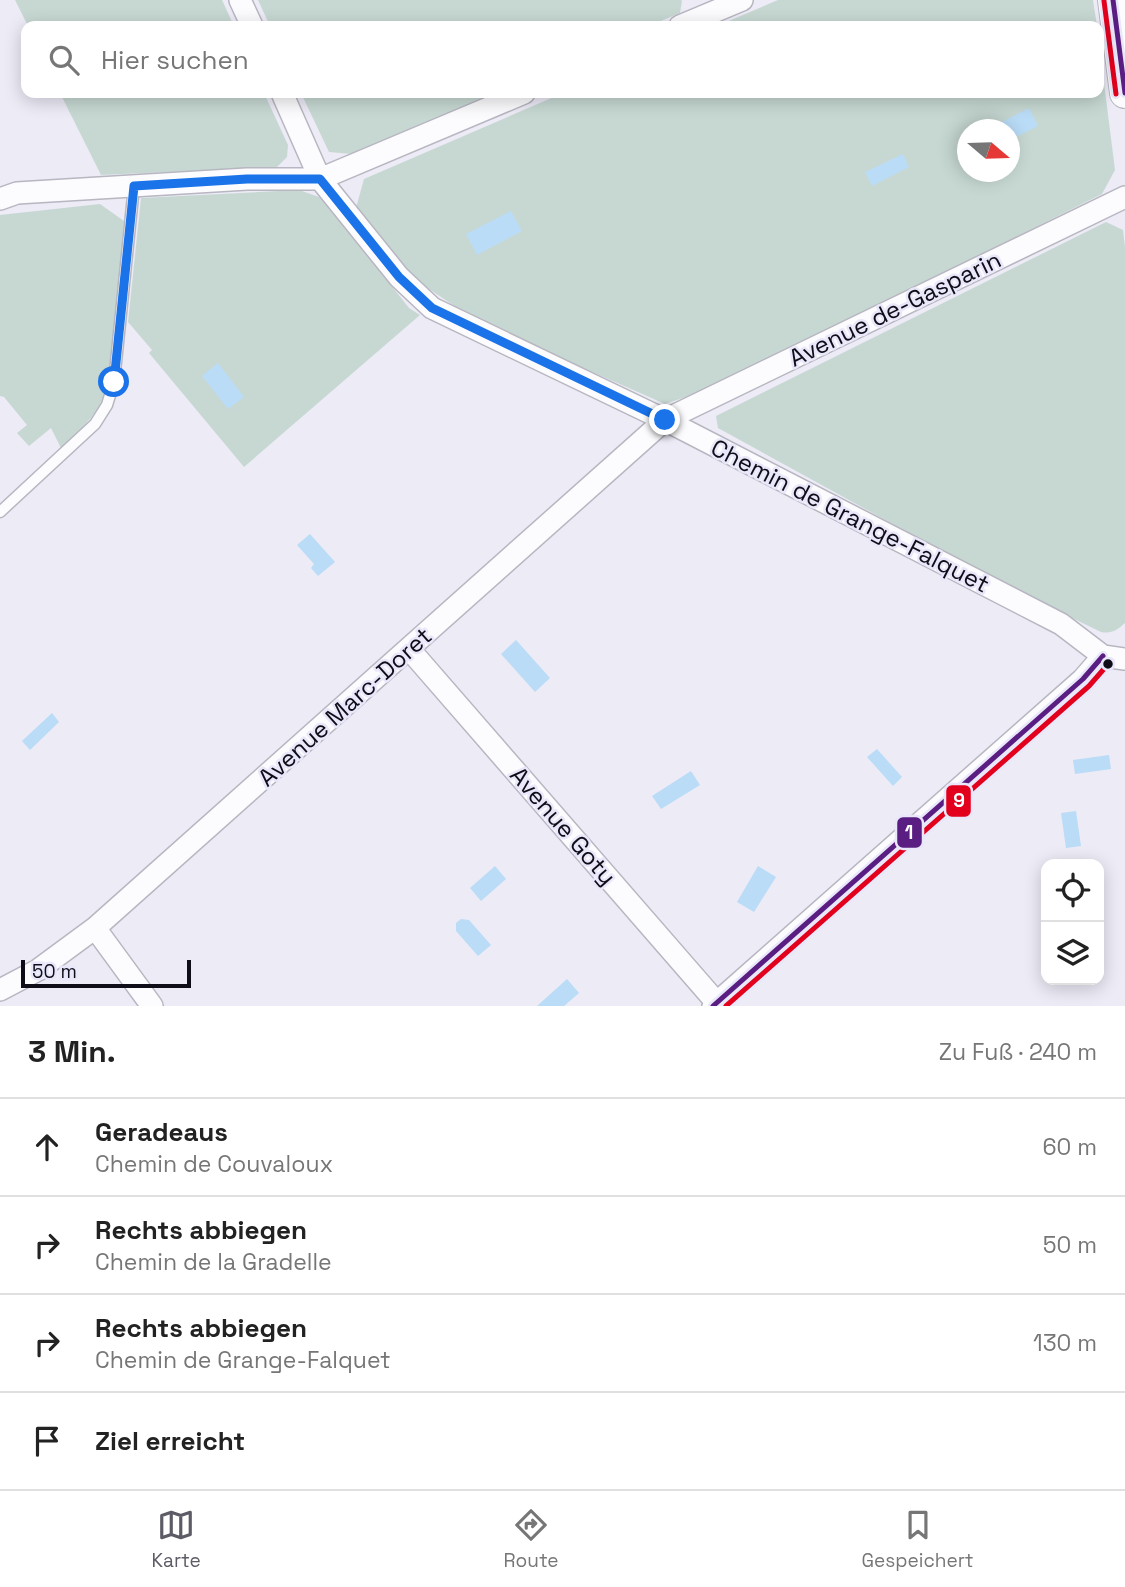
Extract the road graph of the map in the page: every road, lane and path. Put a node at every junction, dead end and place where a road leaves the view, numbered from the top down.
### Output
1 (240, 0) edge
2 (742, 0) edge
3 (1113, 0) edge
4 (250, 21) edge
5 (692, 21) edge
6 (1125, 93) edge
7 (284, 98) edge
8 (512, 98) edge
9 (320, 179) junction
10 (134, 186) junction
11 (1125, 197) edge
12 (0, 199) edge
13 (665, 420) junction
14 (0, 512) edge
15 (410, 650) junction
16 (1103, 656) junction
17 (1125, 659) edge
18 (95, 928) junction
19 (0, 990) edge
20 (715, 1004) edge
21 (152, 1006) edge

1 - 4 street
2 - 5 street
3 - 6 street
7 - 9 street, Chemin de Grange-Falquet
8 - 9 street
9 - 10 street
9 - 13 street, Chemin de Grange-Falquet
10 - 12 street
10 - 14 lane
11 - 13 street, Avenue de-Gasparin
13 - 15 street, Avenue Marc-Doret
13 - 16 street, Chemin de Grange-Falquet
15 - 18 street, Avenue Marc-Doret
15 - 20 street, Avenue Goty
16 - 17 street, Chemin de Grange-Falquet
16 - 20 street
18 - 19 street, Avenue Marc-Doret
18 - 21 street

